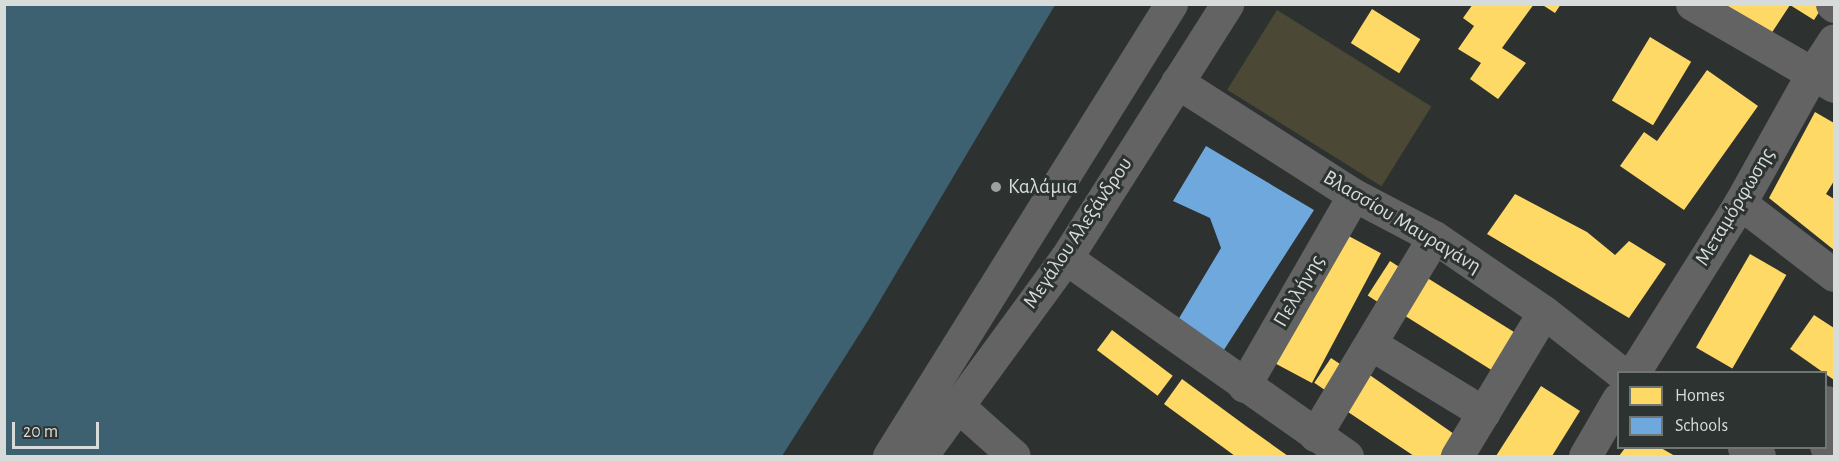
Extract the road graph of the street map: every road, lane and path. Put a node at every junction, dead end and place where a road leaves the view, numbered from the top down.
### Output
1 (1171, 4) edge
2 (1227, 4) edge
3 (1692, 4) edge
4 (1834, 40) edge
5 (1823, 80) edge
6 (1177, 82) junction
7 (1354, 195) junction
8 (1740, 203) junction
9 (1434, 237) junction
10 (1066, 258) junction
11 (1834, 275) edge
12 (1544, 312) junction
13 (1371, 344) junction
14 (1619, 371) edge
15 (1635, 371) edge
16 (1244, 387) junction
17 (1617, 401) edge
18 (957, 405) junction
19 (1484, 413) junction
20 (1315, 435) junction
21 (890, 456) edge
22 (921, 456) edge
23 (1014, 456) edge
24 (1347, 456) edge
25 (1457, 456) edge
26 (1585, 456) edge

1 - 21 street
2 - 6 street, Μεγάλου Αλεξάνδρου
3 - 5 street
4 - 5 street, Μεταμόρφωσης
5 - 8 street, Μεταμόρφωσης
6 - 7 street, Βλασσίου Μαυραγάνη
6 - 10 street, Μεγάλου Αλεξάνδρου
7 - 9 street, Βλασσίου Μαυραγάνη
7 - 16 street, Πελλήνης
8 - 11 street
8 - 15 street, Μεταμόρφωσης
9 - 12 street, Βλασσίου Μαυραγάνη
9 - 13 street
10 - 16 street
10 - 18 street, Μεγάλου Αλεξάνδρου
12 - 14 street, Βλασσίου Μαυραγάνη
12 - 19 street
13 - 19 street
13 - 20 street
16 - 20 street
17 - 26 street
18 - 22 street, Μεγάλου Αλεξάνδρου
18 - 23 street
19 - 25 street
20 - 24 street

